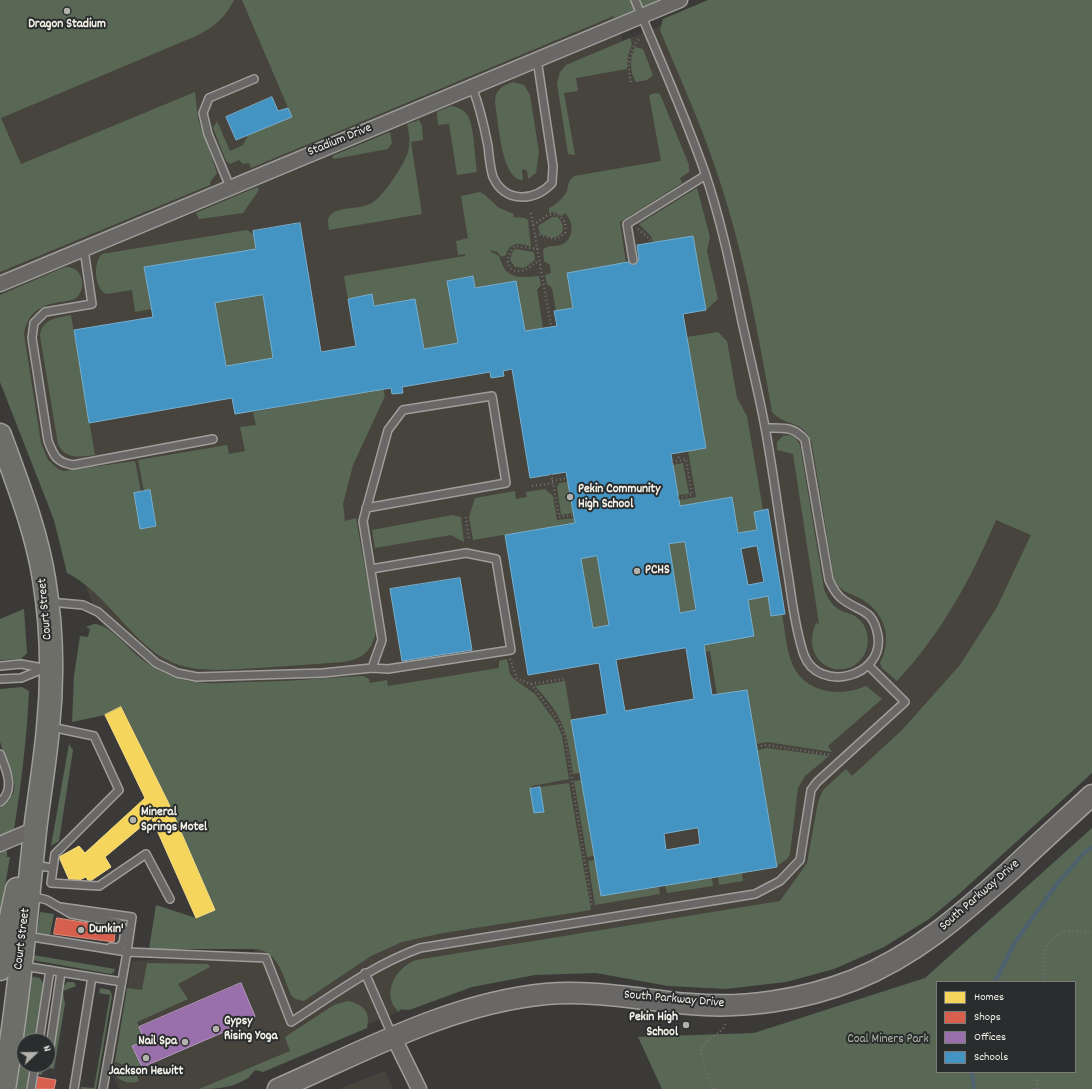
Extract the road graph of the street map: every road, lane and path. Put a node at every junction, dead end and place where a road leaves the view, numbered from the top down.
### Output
1 (635, 0) edge
2 (680, 0) edge
3 (642, 16) junction
4 (640, 37) dead end
5 (537, 59) junction
6 (254, 79) dead end
7 (631, 82) dead end
8 (472, 87) junction
9 (706, 175) junction
10 (230, 187) junction
11 (531, 213) dead end
12 (533, 225) junction
13 (636, 227) dead end
14 (535, 236) junction
15 (651, 243) dead end
16 (84, 249) junction
17 (538, 249) junction
18 (633, 260) dead end
19 (540, 261) junction
20 (0, 284) edge
21 (551, 326) dead end
22 (765, 428) junction
23 (0, 435) edge
24 (213, 439) dead end
25 (678, 453) dead end
26 (679, 461) junction
27 (672, 462) dead end
28 (551, 474) dead end
29 (567, 478) dead end
30 (553, 482) junction
31 (532, 486) dead end
32 (678, 498) dead end
33 (366, 508) junction
34 (574, 515) dead end
35 (466, 517) dead end
36 (469, 541) dead end
37 (370, 568) junction
38 (47, 602) junction
39 (510, 659) dead end
40 (0, 666) edge
41 (868, 666) junction
42 (372, 668) junction
43 (46, 669) junction
44 (0, 679) edge
45 (565, 679) dead end
46 (531, 684) junction
47 (48, 726) junction
48 (757, 747) dead end
49 (0, 754) edge
50 (834, 755) dead end
51 (9, 785) junction
52 (0, 793) edge
53 (1092, 795) edge
54 (0, 802) edge
55 (32, 830) junction
56 (0, 844) edge
57 (27, 864) junction
58 (53, 868) junction
59 (22, 894) junction
60 (170, 899) dead end
61 (60, 907) junction
62 (592, 907) dead end
63 (1092, 932) edge
64 (16, 934) junction
65 (72, 944) junction
66 (127, 952) junction
67 (9, 965) edge
68 (50, 970) junction
69 (61, 972) junction
70 (365, 974) junction
71 (92, 977) junction
72 (1043, 981) edge
73 (122, 982) junction
74 (726, 1005) junction
75 (40, 1033) edge
76 (52, 1033) edge
77 (394, 1038) junction
78 (34, 1073) edge
79 (1038, 1073) edge
80 (4, 1089) edge
81 (31, 1089) edge
82 (74, 1089) edge
83 (103, 1089) edge
84 (278, 1089) edge
85 (419, 1089) edge
86 (713, 1089) edge
87 (1037, 1089) edge

1 - 3 lane
2 - 3 street, Stadium Drive
3 - 5 street, Stadium Drive
3 - 9 lane
4 - 7 path
5 - 8 street, Stadium Drive
5 - 8 lane
6 - 10 lane
8 - 10 street, Stadium Drive
9 - 18 lane
9 - 22 lane
10 - 16 street, Stadium Drive
11 - 12 path
12 - 14 path
12 - 14 path
13 - 15 path
14 - 17 path
16 - 20 street, Stadium Drive
16 - 24 lane
17 - 19 path
17 - 19 path
19 - 21 path
22 - 41 lane
22 - 41 lane
23 - 38 main road, Court Street
25 - 26 path
26 - 27 path
26 - 32 path
28 - 30 path
29 - 30 path
30 - 31 path
30 - 34 path
33 - 33 lane
33 - 37 lane
35 - 36 path
37 - 42 lane
37 - 42 lane
38 - 42 lane
38 - 43 main road, Court Street
39 - 46 path
40 - 43 lane
41 - 70 lane
43 - 44 lane
43 - 47 main road, Court Street
45 - 46 path
46 - 62 path
47 - 55 main road, Court Street
47 - 58 lane
48 - 50 path
49 - 51 lane
51 - 52 lane
51 - 54 lane
53 - 74 main road, South Parkway Drive
55 - 56 street
55 - 57 main road, Court Street
57 - 58 lane
57 - 59 main road, Court Street
58 - 60 lane
59 - 61 lane
59 - 64 main road, Court Street
61 - 65 lane
61 - 66 lane
63 - 72 path
64 - 65 lane
64 - 67 main road, Court Street
65 - 66 lane
66 - 70 lane
66 - 73 lane
67 - 68 lane
67 - 80 main road, Court Street
68 - 69 lane
68 - 75 lane
69 - 71 lane
69 - 76 lane
70 - 77 lane
71 - 73 lane
71 - 82 lane
73 - 83 lane
74 - 77 main road, South Parkway Drive
74 - 86 path
77 - 84 main road, South Parkway Drive
77 - 85 street
78 - 81 lane
79 - 87 path

